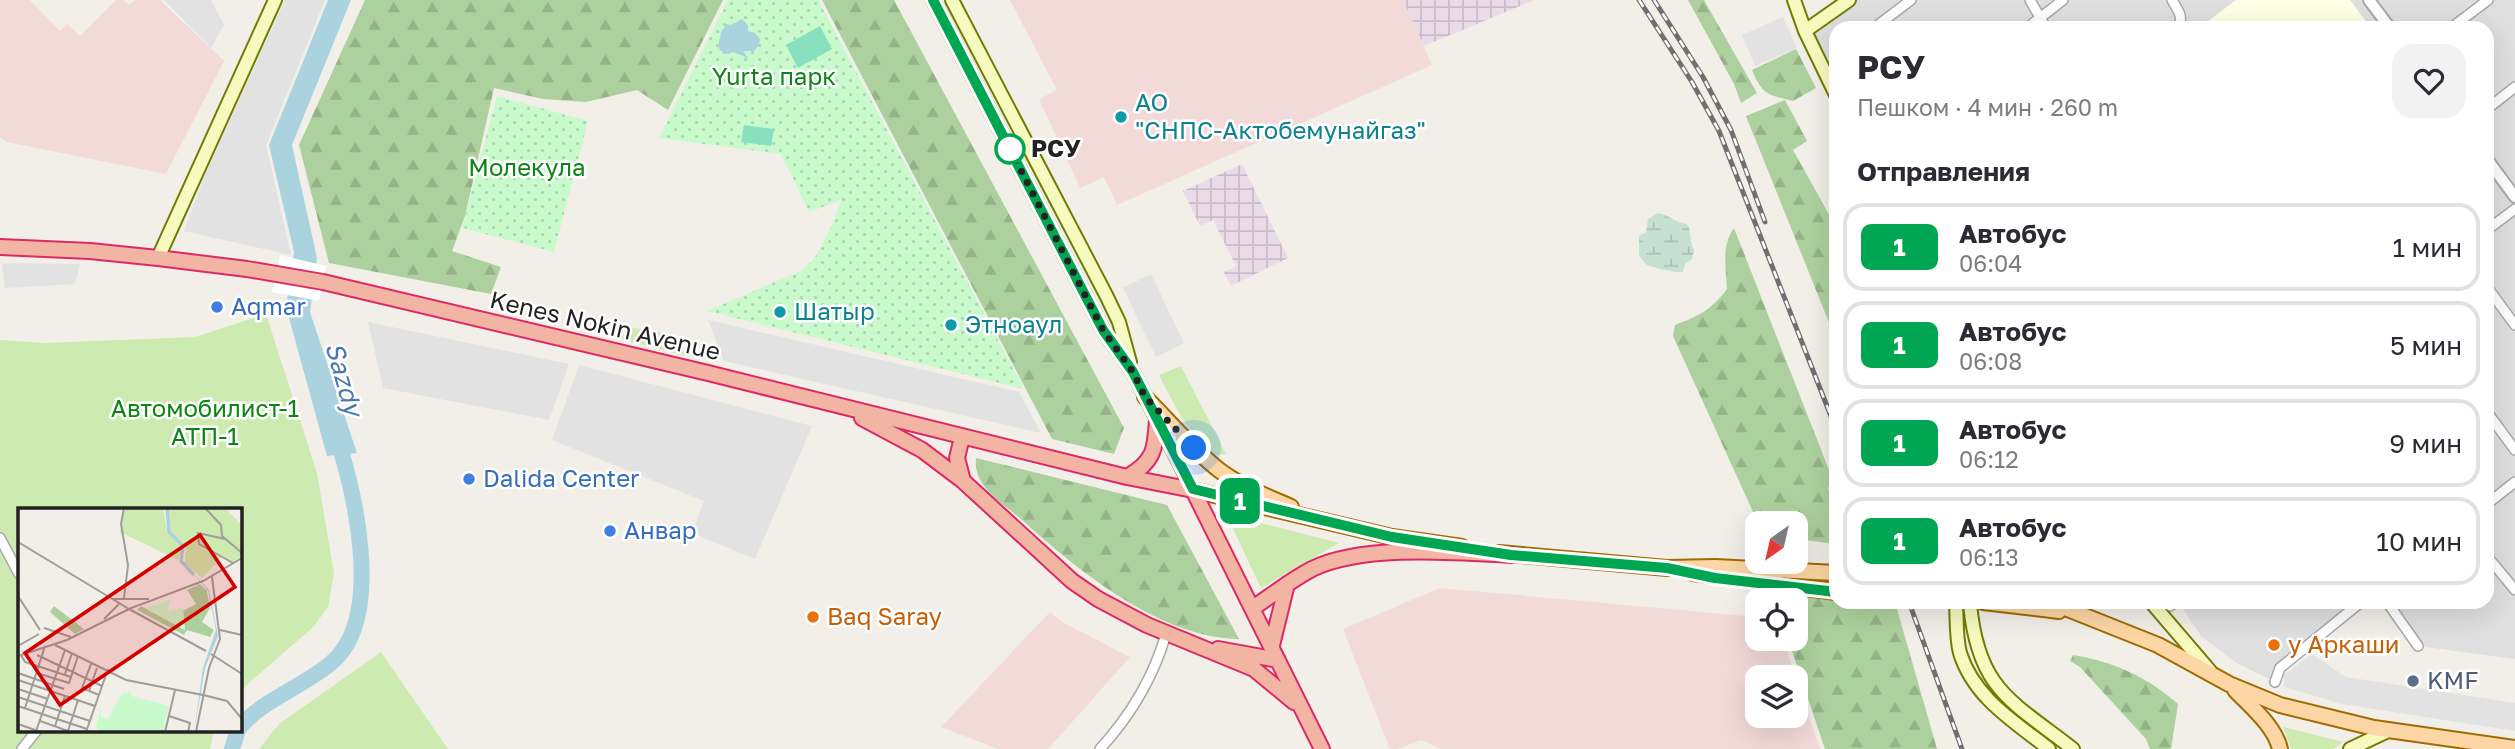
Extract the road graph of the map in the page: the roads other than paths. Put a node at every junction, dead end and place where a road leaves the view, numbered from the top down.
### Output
1 (275, 0) edge
2 (933, 0) edge
3 (952, 0) edge
4 (1794, 0) edge
5 (1850, 0) edge
6 (1911, 0) edge
7 (2030, 0) edge
8 (2063, 0) edge
9 (2172, 0) edge
10 (2369, 0) edge
11 (2488, 0) edge
12 (2040, 18) junction
13 (1883, 21) edge
14 (2036, 21) edge
15 (2042, 21) edge
16 (2180, 21) edge
17 (2385, 21) edge
18 (2460, 21) edge
19 (1805, 31) junction
20 (1829, 80) edge
21 (2515, 88) edge
22 (2494, 104) edge
23 (1029, 148) junction
24 (1014, 156) junction
25 (2494, 168) edge
26 (2515, 197) edge
27 (2515, 209) edge
28 (2494, 225) edge
29 (1079, 244) junction
30 (0, 247) edge
31 (1063, 252) junction
32 (158, 258) junction
33 (2494, 296) edge
34 (2515, 325) edge
35 (1133, 372) junction
36 (1145, 397) junction
37 (837, 406) junction
38 (1157, 419) junction
39 (2494, 422) edge
40 (962, 437) junction
41 (2515, 450) edge
42 (1127, 477) junction
43 (963, 481) junction
44 (2515, 482) edge
45 (1193, 489) junction
46 (2494, 498) edge
47 (1338, 525) junction
48 (0, 538) edge
49 (1511, 555) junction
50 (2494, 564) edge
51 (1667, 568) junction
52 (18, 572) edge
53 (1829, 573) edge
54 (1287, 584) junction
55 (2515, 590) edge
56 (1829, 591) edge
57 (1253, 608) junction
58 (1956, 609) edge
59 (1975, 609) edge
60 (2048, 609) edge
61 (2069, 609) edge
62 (2157, 609) edge
63 (2352, 609) edge
64 (2391, 609) edge
65 (2098, 620) junction
66 (1166, 634) junction
67 (1272, 645) junction
68 (1199, 646) junction
69 (2418, 646) dead end
70 (1278, 660) junction
71 (2213, 674) junction
72 (2275, 682) dead end
73 (2229, 684) junction
74 (1298, 705) junction
75 (2390, 730) junction
76 (35, 732) edge
77 (2515, 748) edge
78 (22, 749) edge
79 (1100, 749) edge
80 (1322, 749) edge
81 (2049, 749) edge
82 (2073, 749) edge
83 (2280, 749) edge
84 (2350, 749) edge

1 - 32 main road
2 - 24 main road
3 - 23 main road
4 - 19 main road
5 - 19 main road
6 - 13 street
7 - 12 street
8 - 12 street
9 - 16 street
10 - 17 street
11 - 18 street
12 - 14 street
12 - 15 street
19 - 20 main road
21 - 22 street
23 - 24 main road
23 - 29 main road
24 - 31 main road
25 - 26 street
27 - 28 street
29 - 31 main road
29 - 35 main road
30 - 32 highway, Kenes Nokin Avenue
31 - 35 main road
32 - 37 highway, Kenes Nokin Avenue
33 - 34 street
35 - 36 main road
36 - 38 main road
36 - 47 main road
37 - 40 highway, Kenes Nokin Avenue
37 - 43 highway
38 - 42 highway
38 - 45 main road
39 - 41 street
40 - 42 highway, Kenes Nokin Avenue
40 - 43 highway
42 - 45 highway, Kenes Nokin Avenue
43 - 66 highway
44 - 46 street
45 - 47 main road
45 - 57 highway
47 - 49 main road
48 - 52 street
49 - 51 main road
49 - 54 highway
50 - 55 street
51 - 53 main road
51 - 56 main road
54 - 57 highway
54 - 67 highway
57 - 67 highway
58 - 81 main road
59 - 82 main road
60 - 65 main road
61 - 65 main road
62 - 71 main road
63 - 72 street
64 - 69 street
65 - 71 main road
66 - 68 highway
66 - 79 street
67 - 70 highway
68 - 70 highway
68 - 74 highway
70 - 74 highway
71 - 73 main road
73 - 75 main road
73 - 83 main road
74 - 80 highway
75 - 77 main road
75 - 84 main road
76 - 78 street

